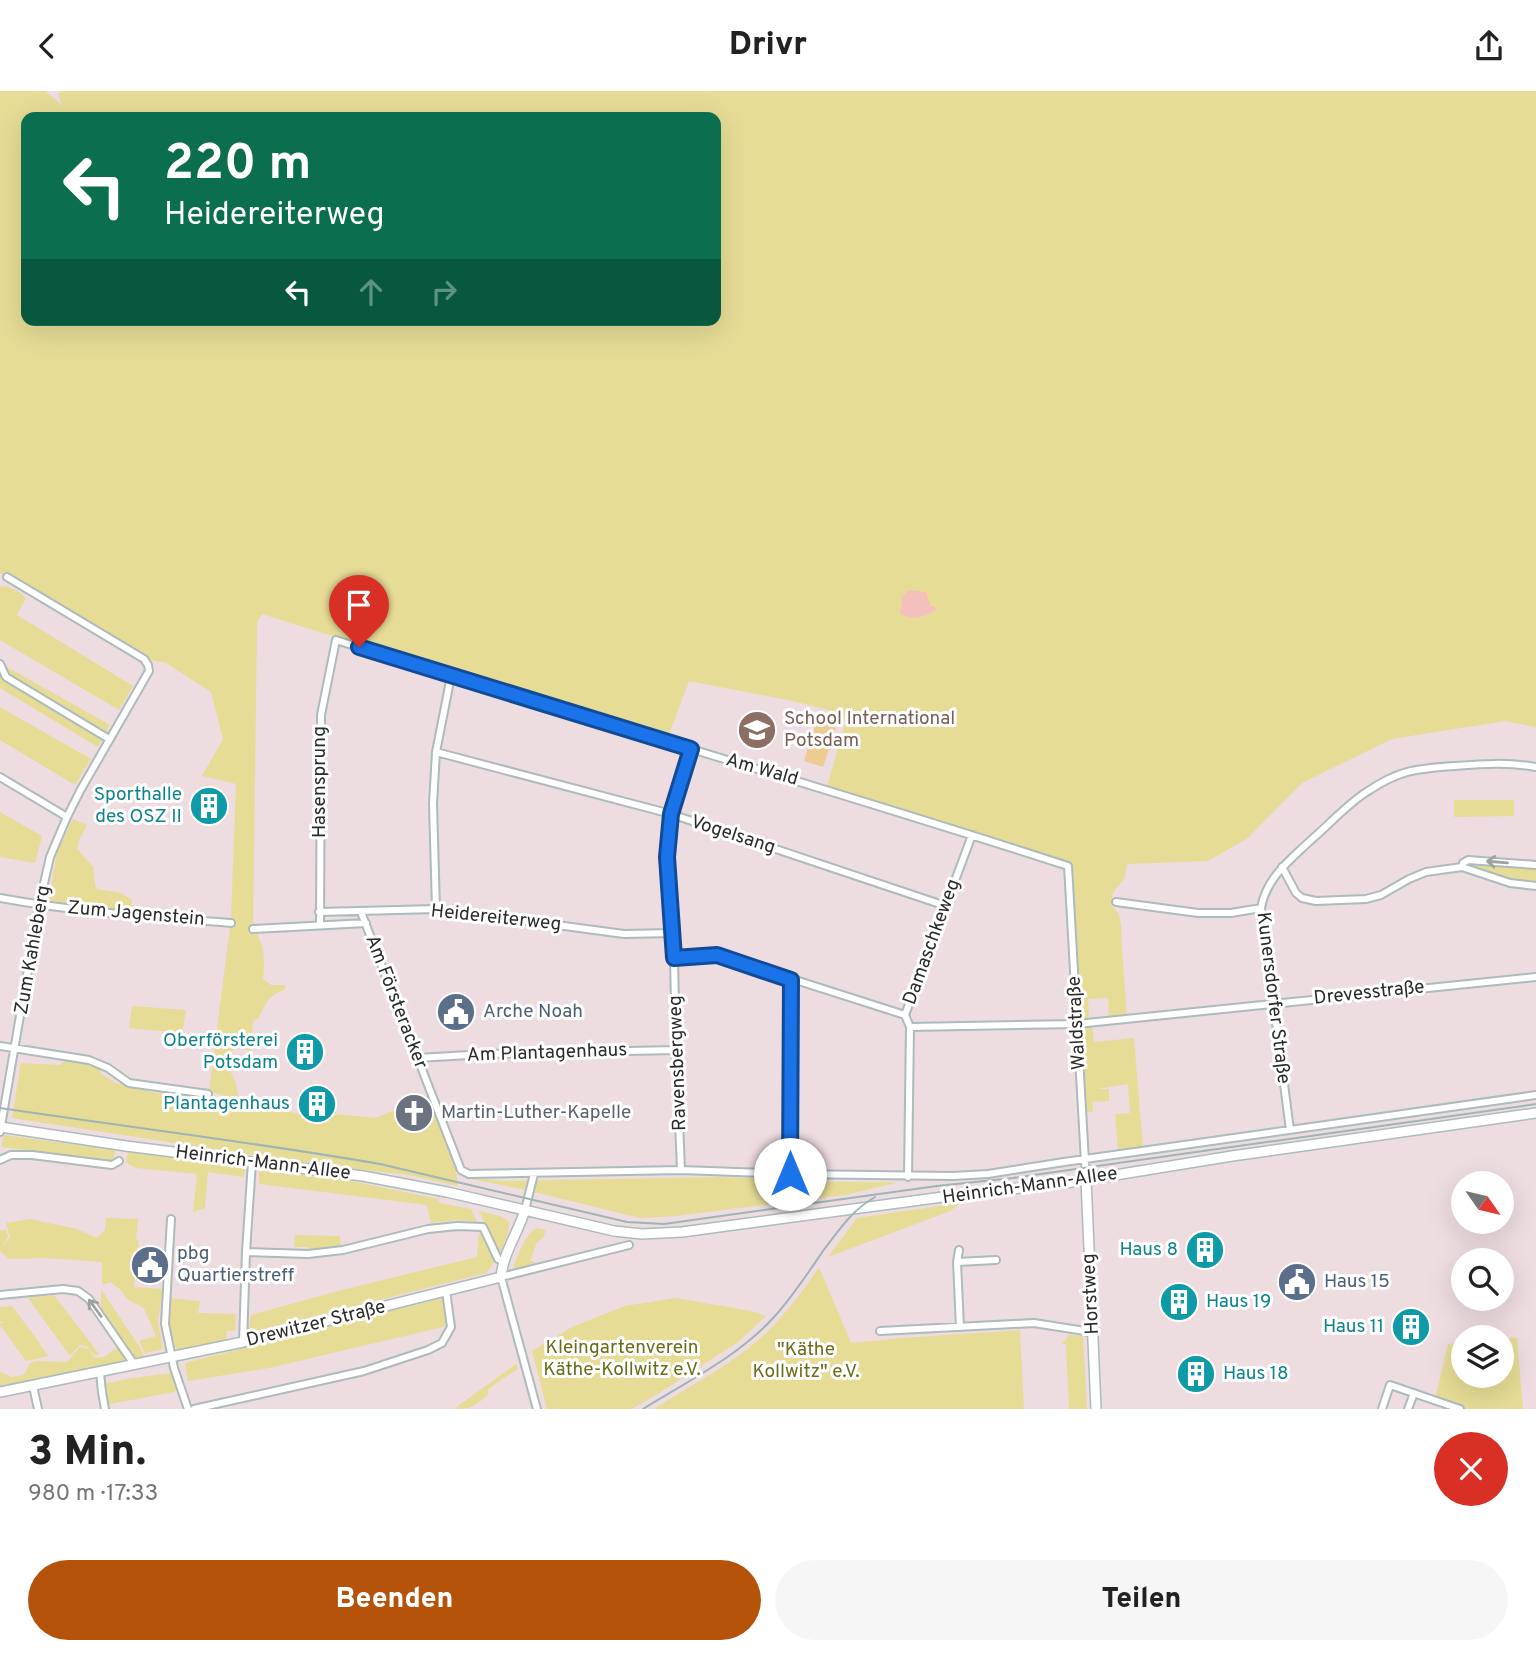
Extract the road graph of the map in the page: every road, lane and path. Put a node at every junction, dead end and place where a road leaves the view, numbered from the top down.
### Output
1 (7, 577) dead end
2 (336, 640) joint
3 (0, 664) edge
4 (451, 676) junction
5 (3, 678) edge
6 (109, 739) junction
7 (691, 749) junction
8 (436, 752) junction
9 (1536, 767) edge
10 (0, 777) edge
11 (671, 814) junction
12 (67, 817) junction
13 (972, 835) junction
14 (1536, 865) edge
15 (1068, 866) joint
16 (1282, 867) junction
17 (1462, 867) junction
18 (1536, 886) edge
19 (0, 898) edge
20 (1116, 902) dead end
21 (39, 905) junction
22 (946, 905) junction
23 (1261, 908) junction
24 (436, 909) junction
25 (319, 912) junction
26 (361, 912) junction
27 (231, 923) dead end
28 (366, 923) junction
29 (320, 925) junction
30 (253, 929) dead end
31 (672, 933) junction
32 (674, 958) junction
33 (1536, 977) edge
34 (791, 980) junction
35 (1273, 1003) junction
36 (905, 1014) junction
37 (1077, 1024) junction
38 (909, 1027) junction
39 (0, 1046) edge
40 (15, 1048) junction
41 (676, 1050) junction
42 (417, 1058) junction
43 (208, 1094) dead end
44 (1536, 1095) edge
45 (1536, 1113) edge
46 (1, 1129) edge
47 (1290, 1130) junction
48 (1085, 1159) junction
49 (0, 1160) edge
50 (119, 1161) dead end
51 (253, 1162) junction
52 (461, 1170) joint
53 (681, 1170) junction
54 (534, 1174) junction
55 (790, 1174) junction
56 (908, 1177) junction
57 (1086, 1179) junction
58 (524, 1210) junction
59 (171, 1219) dead end
60 (629, 1245) dead end
61 (959, 1249) dead end
62 (246, 1252) junction
63 (996, 1260) dead end
64 (503, 1261) junction
65 (957, 1262) junction
66 (501, 1277) junction
67 (446, 1291) junction
68 (0, 1294) edge
69 (960, 1327) junction
70 (880, 1332) dead end
71 (1093, 1334) junction
72 (243, 1342) junction
73 (172, 1357) junction
74 (134, 1364) junction
75 (100, 1372) junction
76 (33, 1386) junction
77 (0, 1392) edge
78 (1414, 1394) junction
79 (38, 1409) edge
80 (105, 1409) edge
81 (188, 1409) edge
82 (194, 1409) edge
83 (536, 1409) edge
84 (1096, 1409) edge
85 (1382, 1409) edge
86 (1408, 1409) edge
87 (1459, 1409) edge

1 - 6 street, Zum Kahleberg
2 - 4 street, Am Wald
2 - 25 street, Hasensprung
3 - 5 street
4 - 7 street, Am Wald
4 - 8 street
5 - 6 street
6 - 12 street, Zum Kahleberg
7 - 11 street, Ravensbergweg
7 - 13 street, Am Wald
8 - 11 street, Vogelsang
8 - 24 street
9 - 16 street, Kunersdorfer Straße
10 - 12 street
11 - 22 street, Vogelsang
11 - 31 street, Ravensbergweg
12 - 21 street, Zum Kahleberg
13 - 15 street, Am Wald
13 - 22 street, Damaschkeweg
14 -> 17 street
15 - 37 street, Waldstraße
16 - 17 street
16 - 23 street, Kunersdorfer Straße
17 - 18 street
19 - 21 street, Zum Jagenstein
20 - 23 street
21 - 27 street, Zum Jagenstein
21 - 40 street, Zum Kahleberg
22 - 36 street, Damaschkeweg
23 - 35 street, Kunersdorfer Straße
24 - 26 street, Heidereiterweg
24 - 31 street, Heidereiterweg
25 - 26 street, Heidereiterweg
25 - 29 street, Hasensprung
26 - 28 street, Am Försteracker
28 - 29 street
28 - 42 street, Am Försteracker
29 - 30 street
31 - 32 street, Ravensbergweg
32 - 34 street
32 - 41 street, Ravensbergweg
33 - 35 street, Drevesstraße
34 - 36 street
34 - 55 street
35 - 37 street, Drevesstraße
35 - 47 street, Kunersdorfer Straße
36 - 38 street, Damaschkeweg
37 - 38 street
37 - 48 street, Waldstraße
38 - 56 street, Damaschkeweg
39 - 40 street
40 - 43 street
40 - 46 street, Zum Kahleberg
41 - 42 street, Am Plantagenhaus
41 - 53 street, Ravensbergweg
42 - 52 street, Am Försteracker
44 - 47 street, Heinrich-Mann-Allee
45 - 57 main road, Heinrich-Mann-Allee
46 - 51 main road, Heinrich-Mann-Allee
47 - 48 street, Heinrich-Mann-Allee
48 - 56 street, Heinrich-Mann-Allee
48 - 57 street, Waldstraße
49 - 50 street
51 - 58 main road, Heinrich-Mann-Allee
51 - 62 street
52 - 54 street, Heinrich-Mann-Allee
53 - 54 street, Heinrich-Mann-Allee
53 - 55 street, Heinrich-Mann-Allee
54 - 58 street
55 - 56 street, Heinrich-Mann-Allee
57 - 58 main road, Heinrich-Mann-Allee
57 - 71 main road, Horstweg
58 - 64 main road
59 - 73 street
60 - 66 street, Drewitzer Straße
61 - 65 street
62 - 64 street
62 - 72 street
63 - 65 street
64 - 66 main road
65 - 69 street
66 - 67 main road, Drewitzer Straße
66 - 83 street
67 - 72 main road, Drewitzer Straße
67 - 82 street
74 -> 68 street
69 - 70 street
69 - 71 street
71 - 84 main road, Horstweg
72 - 73 main road, Drewitzer Straße
73 - 74 main road, Drewitzer Straße
73 - 81 street
74 - 75 main road, Drewitzer Straße
75 - 76 main road, Drewitzer Straße
75 - 80 street
76 - 77 main road, Drewitzer Straße
76 - 79 street
78 - 85 street
78 - 86 street
78 - 87 street

